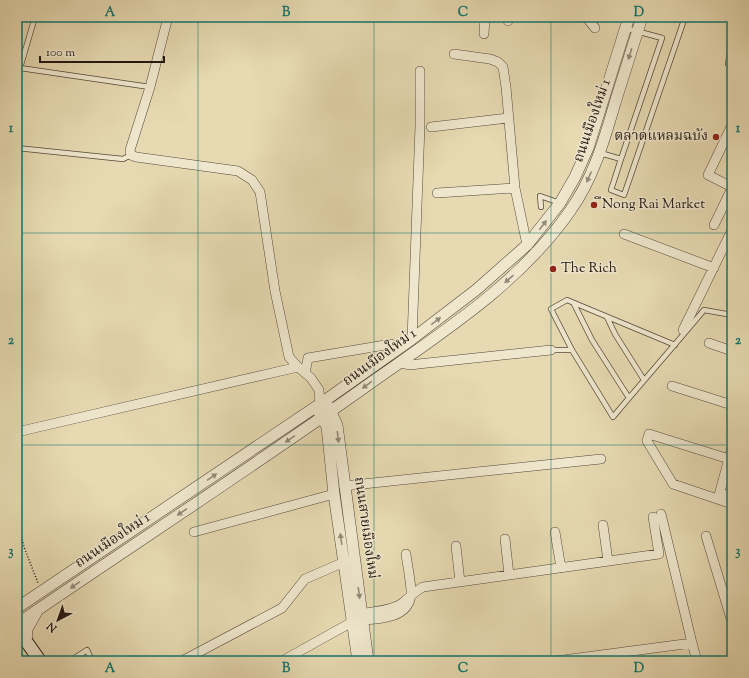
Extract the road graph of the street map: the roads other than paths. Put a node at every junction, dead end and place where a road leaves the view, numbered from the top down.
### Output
1 (35, 17) edge
2 (168, 17) edge
3 (484, 17) edge
4 (586, 17) edge
5 (642, 17) edge
6 (685, 17) edge
7 (627, 22) edge
8 (595, 28) dead end
9 (638, 31) junction
10 (484, 34) dead end
11 (732, 41) edge
12 (454, 54) dead end
13 (728, 64) dead end
14 (420, 71) dead end
15 (150, 87) junction
16 (508, 118) junction
17 (431, 127) dead end
18 (732, 127) edge
19 (17, 148) edge
20 (600, 152) junction
21 (131, 155) junction
22 (621, 159) junction
23 (515, 188) junction
24 (732, 188) edge
25 (436, 193) dead end
26 (560, 203) junction
27 (541, 206) dead end
28 (714, 225) dead end
29 (732, 230) edge
30 (624, 234) dead end
31 (527, 245) junction
32 (714, 268) junction
33 (574, 304) junction
34 (732, 315) edge
35 (607, 317) junction
36 (683, 330) dead end
37 (412, 339) junction
38 (709, 343) dead end
39 (675, 345) junction
40 (397, 349) junction
41 (551, 350) joint
42 (572, 350) junction
43 (732, 350) edge
44 (399, 363) junction
45 (301, 370) junction
46 (644, 380) junction
47 (672, 386) dead end
48 (629, 398) junction
49 (320, 404) junction
50 (732, 405) edge
51 (326, 414) junction
52 (17, 432) edge
53 (732, 447) edge
54 (601, 459) dead end
55 (729, 459) junction
56 (344, 486) junction
57 (732, 492) edge
58 (334, 494) junction
59 (718, 499) junction
60 (732, 504) edge
61 (603, 525) dead end
62 (194, 532) dead end
63 (555, 532) dead end
64 (706, 536) dead end
65 (505, 539) dead end
66 (456, 546) dead end
67 (406, 554) dead end
68 (608, 561) junction
69 (349, 563) junction
70 (561, 568) junction
71 (509, 575) junction
72 (460, 582) junction
73 (411, 594) junction
74 (31, 599) junction
75 (17, 603) edge
76 (17, 608) edge
77 (38, 609) junction
78 (359, 618) junction
79 (732, 622) edge
80 (17, 624) edge
81 (17, 628) edge
82 (26, 642) junction
83 (692, 643) junction
84 (40, 661) edge
85 (70, 661) edge
86 (92, 661) edge
87 (182, 661) edge
88 (282, 661) edge
89 (358, 661) edge
90 (368, 661) edge
91 (556, 661) edge
92 (697, 661) edge

1 - 15 lane
2 - 15 street
3 - 10 street
4 - 8 street
5 - 9 street, ถนนเมืองใหม่ 1
6 - 22 lane
7 - 9 lane
7 - 26 street, ถนนเมืองใหม่ 1
9 -> 20 street, ถนนเมืองใหม่ 1
9 - 22 lane
11 - 13 lane
12 - 16 street
14 - 37 street
15 - 21 street
16 - 17 street
16 - 23 street
18 - 24 street
19 - 21 lane
20 - 22 lane
20 -> 44 street, ถนนเมืองใหม่ 1
21 - 45 street
23 - 25 street
23 - 31 street
24 - 28 street
26 - 27 lane
31 -> 26 street, ถนนเมืองใหม่ 1
29 - 32 street
30 - 32 street
37 -> 31 street, ถนนเมืองใหม่ 1
32 - 36 street
33 - 35 lane
33 - 42 lane
33 - 48 lane
34 - 39 lane
35 - 39 lane
35 - 46 lane
37 - 40 street, ถนนเมืองใหม่ 1
38 - 43 street
39 - 46 lane
40 - 45 street
40 - 49 street, ถนนเมืองใหม่ 1
41 - 42 lane
41 - 44 street
42 - 48 lane
44 -> 51 street, ถนนเมืองใหม่ 1
45 - 49 street
45 - 52 street
46 - 48 lane
47 - 50 street
49 - 51 street, ถนนสายเมืองใหม่
74 -> 49 street, ถนนเมืองใหม่ 1
51 -> 56 street, ถนนสายเมืองใหม่
51 - 58 street, ถนนสายเมืองใหม่
51 -> 77 street, ถนนเมืองใหม่ 1
53 - 55 street
54 - 56 street
55 - 59 street
55 - 59 street
56 - 69 street, ถนนสายเมืองใหม่
57 - 59 street
58 - 62 street
69 -> 58 street, ถนนสายเมืองใหม่
59 - 60 street
61 - 68 street
63 - 70 street
64 - 79 street
65 - 71 street
66 - 72 street
67 - 73 street
68 - 70 street
68 - 83 street
69 - 78 street, ถนนสายเมืองใหม่
69 - 87 street
70 - 71 street
71 - 72 street
72 - 73 street
73 - 78 street
74 - 75 street
74 - 76 street, ถนนเมืองใหม่ 1
77 - 80 street, ถนนเมืองใหม่ 1
77 - 82 street
78 - 88 street
78 - 89 street, ถนนสายเมืองใหม่
78 - 90 street, ถนนสายเมืองใหม่
81 - 82 main road
82 - 84 main road
83 - 91 street
83 - 92 street
85 - 86 lane

